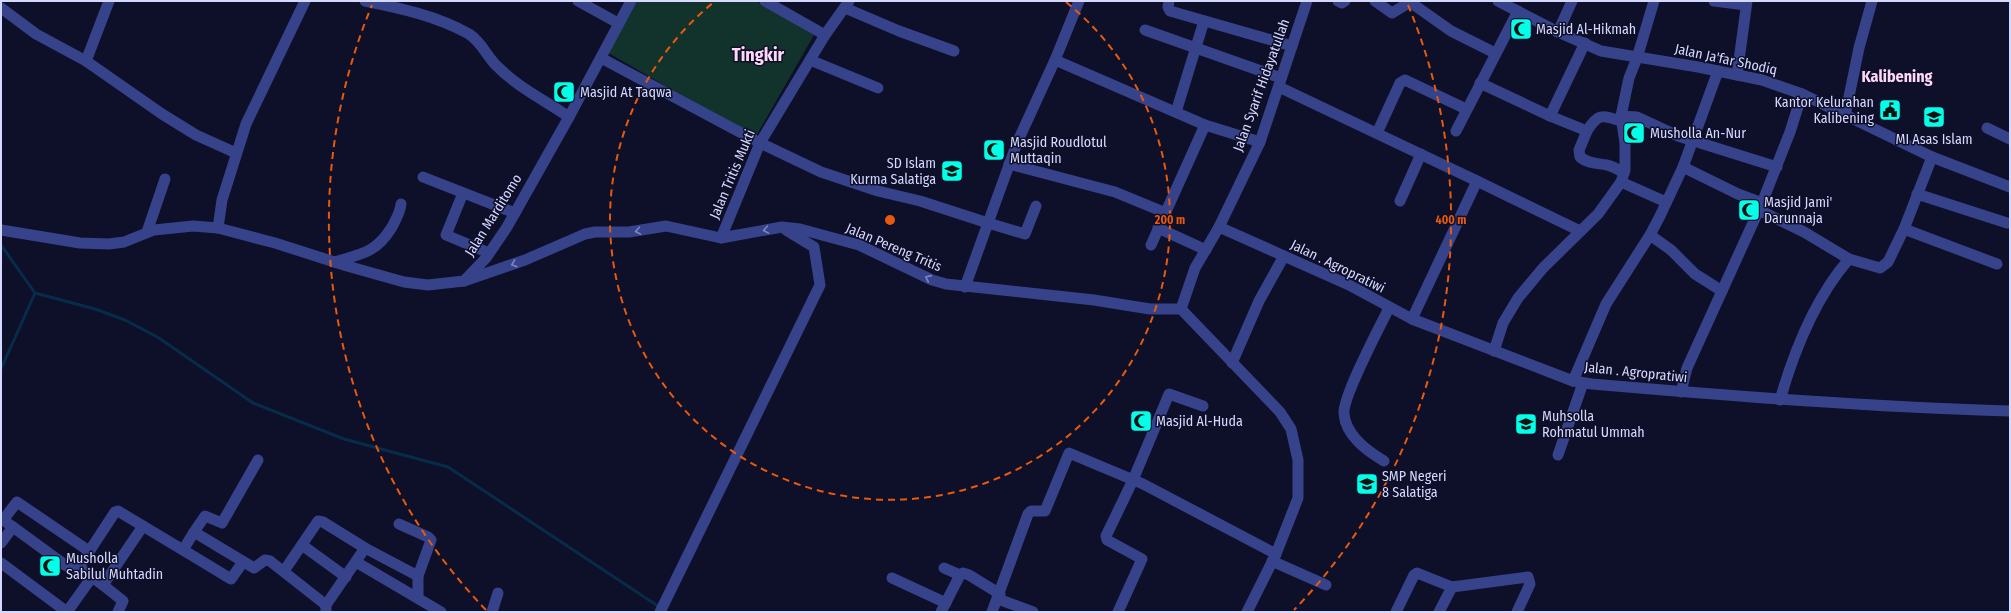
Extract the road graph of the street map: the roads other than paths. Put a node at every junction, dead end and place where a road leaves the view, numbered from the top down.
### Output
1 (109, 1) edge
2 (305, 1) edge
3 (364, 1) edge
4 (578, 1) edge
5 (631, 1) edge
6 (765, 1) edge
7 (1079, 1) edge
8 (1169, 1) edge
9 (1307, 1) edge
10 (1338, 1) edge
11 (1345, 1) edge
12 (1367, 1) edge
13 (1374, 1) edge
14 (1498, 1) edge
15 (1572, 1) edge
16 (1654, 1) edge
17 (1714, 1) edge
18 (1872, 1) edge
19 (1746, 3) edge
20 (392, 4) edge
21 (847, 4) edge
22 (1, 8) edge
23 (1518, 11) junction
24 (1204, 21) junction
25 (618, 22) junction
26 (1145, 30) dead end
27 (1558, 32) junction
28 (825, 35) junction
29 (1585, 43) junction
30 (1292, 46) junction
31 (1195, 49) junction
32 (954, 51) dead end
33 (1495, 53) junction
34 (601, 58) junction
35 (1637, 58) junction
36 (810, 60) junction
37 (1055, 60) junction
38 (86, 61) junction
39 (1718, 71) junction
40 (1737, 75) junction
41 (1280, 82) junction
42 (1480, 82) junction
43 (878, 88) dead end
44 (1802, 94) junction
45 (1466, 109) junction
46 (1176, 112) junction
47 (1550, 116) junction
48 (1845, 116) junction
49 (569, 117) junction
50 (1621, 119) junction
51 (1205, 125) junction
52 (1987, 128) dead end
53 (1456, 131) dead end
54 (1587, 131) junction
55 (1377, 133) junction
56 (2010, 139) edge
57 (1694, 140) junction
58 (1260, 142) junction
59 (760, 143) junction
60 (236, 153) junction
61 (1421, 154) junction
62 (1932, 157) junction
63 (1009, 164) junction
64 (1683, 167) junction
65 (1777, 167) junction
66 (423, 177) dead end
67 (1623, 177) junction
68 (165, 179) dead end
69 (1477, 181) junction
70 (2010, 187) edge
71 (463, 193) junction
72 (1917, 194) junction
73 (1400, 201) dead end
74 (1666, 202) junction
75 (401, 204) dead end
76 (1036, 206) dead end
77 (1760, 207) junction
78 (515, 213) junction
79 (1166, 213) junction
80 (988, 223) junction
81 (2007, 223) dead end
82 (782, 227) junction
83 (1219, 227) junction
84 (218, 228) junction
85 (1158, 228) junction
86 (1904, 229) junction
87 (2, 230) edge
88 (1580, 231) junction
89 (147, 232) junction
90 (1650, 235) junction
91 (721, 238) junction
92 (1151, 245) dead end
93 (1206, 250) junction
94 (489, 253) junction
95 (1284, 256) junction
96 (1849, 260) junction
97 (334, 262) junction
98 (1997, 264) dead end
99 (464, 282) junction
100 (965, 288) junction
101 (1722, 291) junction
102 (1389, 308) junction
103 (1181, 309) junction
104 (1412, 319) junction
105 (1494, 351) junction
106 (1232, 363) junction
107 (1578, 382) junction
108 (1681, 392) junction
109 (1780, 400) junction
110 (1203, 406) dead end
111 (2010, 411) edge
112 (1558, 455) dead end
113 (258, 460) dead end
114 (1384, 461) dead end
115 (1134, 480) junction
116 (2, 521) edge
117 (399, 524) dead end
118 (143, 526) junction
119 (13, 527) junction
120 (194, 532) junction
121 (1, 543) edge
122 (302, 545) junction
123 (365, 548) junction
124 (183, 550) junction
125 (89, 551) junction
126 (1274, 558) junction
127 (243, 562) junction
128 (356, 562) junction
129 (1, 563) edge
130 (79, 567) junction
131 (944, 568) dead end
132 (284, 571) junction
133 (960, 575) junction
134 (418, 576) junction
135 (92, 577) junction
136 (346, 577) junction
137 (892, 578) dead end
138 (103, 585) junction
139 (1326, 585) dead end
140 (1452, 587) junction
141 (498, 593) dead end
142 (999, 596) junction
143 (418, 597) junction
144 (944, 607) edge
145 (326, 608) edge
146 (662, 608) edge
147 (67, 612) edge
148 (118, 612) edge
149 (441, 612) edge
150 (492, 612) edge
151 (992, 612) edge
152 (1033, 612) edge
153 (1118, 612) edge
154 (1247, 612) edge
155 (1396, 612) edge
156 (1440, 612) edge
157 (1517, 612) edge

1 - 38 street
2 - 60 street
3 - 20 street
4 - 25 street
5 - 25 street, Jalan Marditomo
6 - 28 street
7 - 37 street
8 - 24 street
9 - 30 street, Jalan Syarif Hidayatullah
10 - 11 street
12 - 13 street
13 - 33 street
14 - 23 street, Jalan Ja'far Shodiq
15 - 27 street
16 - 35 street
17 - 19 street
18 - 48 street
19 - 40 street
20 - 49 street
21 - 28 street, Jalan Tritis Mukti
21 - 32 street
22 - 38 street
23 - 27 street, Jalan Ja'far Shodiq
23 - 33 street
24 - 30 street
24 - 31 street
25 - 34 street, Jalan Marditomo
26 - 31 street
27 - 29 street, Jalan Ja'far Shodiq
28 - 36 street, Jalan Tritis Mukti
29 - 35 street, Jalan Ja'far Shodiq
29 - 47 street
30 - 41 street, Jalan Syarif Hidayatullah
31 - 41 street
31 - 46 street
33 - 42 street
34 - 49 street, Jalan Marditomo
34 - 59 street
35 - 39 street, Jalan Ja'far Shodiq
35 - 50 street
36 - 43 street
36 - 59 street, Jalan Tritis Mukti
37 - 46 street
37 - 63 street
38 - 60 street
39 - 40 street, Jalan Ja'far Shodiq
39 - 57 street
40 - 44 street, Jalan Ja'far Shodiq
41 - 55 street
41 - 58 street, Jalan Syarif Hidayatullah
42 - 45 street
42 - 47 street
44 - 48 street, Jalan Ja'far Shodiq
44 - 65 street
45 - 53 street
45 - 55 street
46 - 51 street
47 - 54 street
48 - 62 street, Jalan Ja'far Shodiq
49 - 78 street, Jalan Marditomo
50 - 54 street
50 - 57 street
50 - 67 street
51 - 58 street
51 - 79 street
52 - 56 street
54 - 67 street
55 - 61 street
57 - 64 street
57 - 65 street
58 - 83 street, Jalan Syarif Hidayatullah
59 - 80 street
59 - 91 street, Jalan Tritis Mukti
60 - 84 street
61 - 69 street
61 - 73 street
62 - 70 street, Jalan Ja'far Shodiq
62 - 72 street
63 - 79 street
63 - 80 street
64 - 74 street
64 - 77 street
65 - 77 street
66 - 71 street
67 - 74 street
67 - 88 street
68 - 89 street
69 - 88 street
69 - 104 street
71 - 78 street
71 - 94 street
72 - 81 street
72 - 86 street
74 - 90 street
75 - 97 street
76 - 80 street
77 - 96 street
77 - 101 street
78 - 94 street, Jalan Marditomo
79 - 85 street
80 - 100 street
82 -> 91 street, Jalan Pereng Tritis
100 -> 82 street, Jalan Pereng Tritis
82 - 146 street
83 - 93 street, Jalan Syarif Hidayatullah
83 - 95 street, Jalan . Agropratiwi
84 - 89 street
84 - 97 street
85 - 92 street
85 - 93 street
86 - 96 street
86 - 98 street
87 - 89 street
88 - 105 street
90 - 101 street
90 - 107 street
91 -> 99 street, Jalan Pereng Tritis
93 - 103 street, Jalan Syarif Hidayatullah
94 - 99 street, Jalan Marditomo
95 - 102 street, Jalan . Agropratiwi
95 - 106 street
96 - 109 street
97 - 99 street
100 - 103 street, Jalan Pereng Tritis
101 - 108 street
102 - 104 street, Jalan . Agropratiwi
102 - 114 street
103 - 106 street
104 - 105 street, Jalan . Agropratiwi
105 - 107 street, Jalan . Agropratiwi
106 - 126 street
107 - 108 street, Jalan . Agropratiwi
107 - 112 street
108 - 109 street, Jalan . Agropratiwi
109 - 111 street, Jalan . Agropratiwi
110 - 115 street
113 - 120 street
115 - 126 street
115 - 142 street
115 - 153 street
116 - 119 street
116 - 125 street
117 - 134 street
118 - 124 street
118 - 125 street
118 - 138 street
119 - 121 street
119 - 130 street
120 - 124 street
120 - 127 street
122 - 123 street
122 - 132 street
122 - 136 street
123 - 128 street
123 - 134 street
124 - 127 street
125 - 130 street
126 - 139 street
126 - 154 street
127 - 132 street
128 - 136 street
128 - 143 street
129 - 147 street
130 - 135 street
131 - 133 street
132 - 145 street
133 - 142 street
133 - 144 street
134 - 143 street
135 - 138 street
135 - 147 street
136 - 145 street
137 - 144 street
138 - 148 street
140 - 155 street
140 - 156 street
140 - 157 street
141 - 150 street
142 - 151 street
142 - 152 street
143 - 149 street

